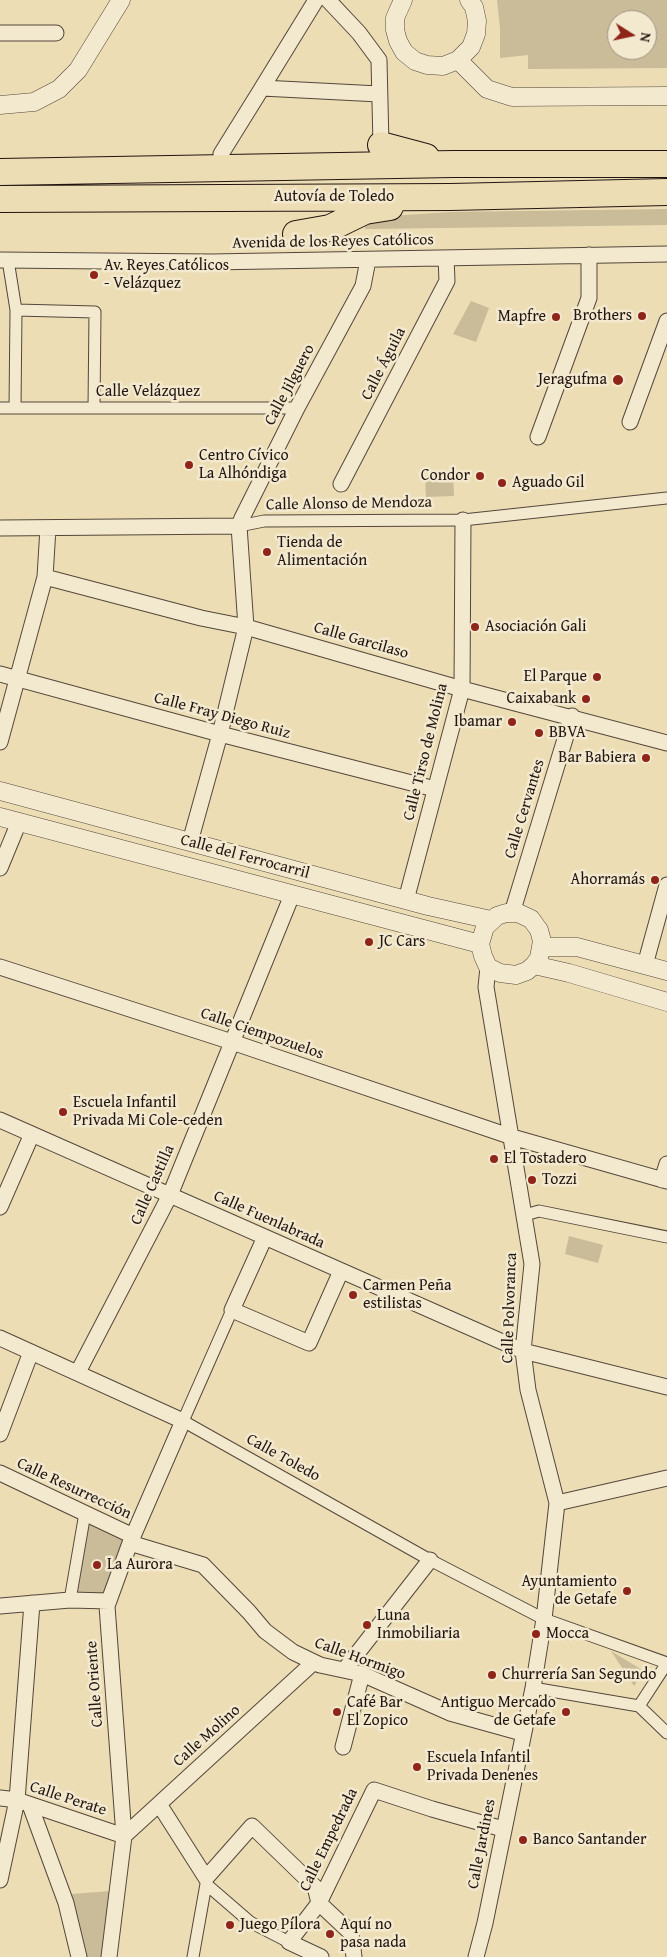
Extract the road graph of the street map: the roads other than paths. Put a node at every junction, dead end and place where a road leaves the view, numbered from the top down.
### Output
1 (121, 0) edge
2 (316, 0) edge
3 (328, 0) edge
4 (469, 0) edge
5 (397, 2) edge
6 (0, 33) edge
7 (56, 33) dead end
8 (458, 60) junction
9 (262, 88) junction
10 (379, 94) junction
11 (667, 96) edge
12 (0, 105) edge
13 (381, 145) joint
14 (221, 154) joint
15 (453, 164) junction
16 (667, 164) edge
17 (138, 171) junction
18 (0, 172) edge
19 (667, 192) edge
20 (451, 197) junction
21 (97, 198) junction
22 (0, 199) edge
23 (193, 212) dead end
24 (296, 234) dead end
25 (667, 254) edge
26 (589, 255) junction
27 (446, 258) junction
28 (4, 260) edge
29 (368, 260) junction
30 (0, 274) edge
31 (16, 310) junction
32 (667, 321) edge
33 (0, 408) edge
34 (15, 408) junction
35 (94, 408) junction
36 (297, 408) junction
37 (630, 422) dead end
38 (538, 437) dead end
39 (341, 484) dead end
40 (667, 498) edge
41 (463, 520) junction
42 (240, 526) junction
43 (0, 528) edge
44 (48, 528) junction
45 (45, 577) junction
46 (246, 626) junction
47 (0, 674) edge
48 (17, 678) junction
49 (462, 688) junction
50 (572, 716) junction
51 (220, 734) junction
52 (0, 742) edge
53 (667, 743) edge
54 (435, 789) junction
55 (0, 790) edge
56 (0, 817) edge
57 (19, 822) junction
58 (190, 842) junction
59 (0, 868) edge
60 (667, 885) edge
61 (292, 895) junction
62 (406, 900) junction
63 (512, 913) junction
64 (663, 918) edge
65 (491, 920) junction
66 (480, 944) junction
67 (542, 947) junction
68 (534, 965) junction
69 (645, 965) junction
70 (0, 967) edge
71 (488, 967) junction
72 (667, 970) edge
73 (667, 1002) edge
74 (232, 1042) junction
75 (0, 1120) edge
76 (32, 1134) junction
77 (512, 1137) junction
78 (667, 1164) edge
79 (665, 1181) edge
80 (170, 1195) junction
81 (0, 1206) edge
82 (524, 1215) junction
83 (265, 1237) junction
84 (667, 1237) edge
85 (341, 1271) junction
86 (232, 1310) junction
87 (0, 1338) edge
88 (31, 1352) junction
89 (523, 1352) junction
90 (78, 1372) junction
91 (667, 1387) edge
92 (182, 1421) junction
93 (0, 1434) edge
94 (0, 1473) edge
95 (667, 1478) edge
96 (558, 1503) junction
97 (85, 1513) junction
98 (132, 1539) junction
99 (430, 1560) junction
100 (70, 1600) junction
101 (109, 1602) junction
102 (32, 1603) junction
103 (0, 1606) edge
104 (544, 1619) junction
105 (314, 1662) junction
106 (667, 1663) edge
107 (345, 1669) junction
108 (362, 1674) junction
109 (532, 1688) junction
110 (639, 1706) junction
111 (667, 1732) edge
112 (522, 1733) junction
113 (343, 1746) dead end
114 (0, 1798) edge
115 (23, 1803) junction
116 (159, 1804) junction
117 (503, 1829) junction
118 (124, 1836) junction
119 (0, 1880) edge
120 (206, 1881) junction
121 (319, 1903) junction
122 (289, 1942) junction
123 (79, 1957) edge
124 (109, 1957) edge
125 (193, 1957) edge
126 (321, 1957) edge
127 (354, 1957) edge
128 (476, 1957) edge

1 - 12 street
2 - 9 street
3 - 10 street
4 - 8 street
5 - 8 street
6 - 7 street
8 - 11 street
9 - 10 street
9 - 14 street
10 - 13 street
13 - 15 highway
14 - 17 highway
15 - 16 highway, Autovía de Toledo
15 - 17 highway, Autovía de Toledo
17 - 18 highway, Autovía de Toledo
19 - 20 highway, Autovía de Toledo
20 - 21 highway, Autovía de Toledo
20 - 24 highway
21 - 22 highway, Autovía de Toledo
21 - 23 highway
25 - 26 street, Avenida de los Reyes Católicos
26 - 27 street, Avenida de los Reyes Católicos
26 - 38 street
27 - 29 street, Avenida de los Reyes Católicos
27 - 39 street, Calle Águila
28 - 29 street, Avenida de los Reyes Católicos
28 - 30 street
28 - 31 street
29 - 36 street, Calle Jilguero
31 - 34 street
31 - 35 street
32 - 37 street
33 - 34 street, Calle Velázquez
34 - 35 street, Calle Velázquez
35 - 36 street, Calle Velázquez
36 - 42 street, Calle Jilguero
40 - 41 street, Calle Alonso de Mendoza
41 - 42 street, Calle Alonso de Mendoza
41 - 49 street, Calle Tirso de Molina
42 - 44 street, Calle Alonso de Mendoza
42 - 46 street
43 - 44 street, Calle Alonso de Mendoza
44 - 45 street
45 - 46 street, Calle Garcilaso
45 - 48 street
46 - 49 street, Calle Garcilaso
46 - 51 street
47 - 48 street, Calle Fray Diego Ruiz
48 - 51 street, Calle Fray Diego Ruiz
48 - 52 street
49 - 50 street, Calle Garcilaso
49 - 54 street, Calle Tirso de Molina
50 - 53 street, Calle Garcilaso
50 - 63 street, Calle Cervantes
51 - 54 street, Calle Fray Diego Ruiz
51 - 58 street
54 - 62 street, Calle Tirso de Molina
55 - 58 street, Calle del Ferrocarril
56 - 57 street, Calle del Ferrocarril
57 - 59 street
57 - 61 street, Calle del Ferrocarril
58 - 62 street, Calle del Ferrocarril
60 - 64 street
61 - 66 street, Calle del Ferrocarril
61 - 74 street, Calle Castilla
62 - 65 street, Calle del Ferrocarril
63 - 65 street
63 - 67 street
64 - 69 street
65 - 66 street
66 - 71 street
67 - 68 street
67 - 69 street
68 - 71 street
68 - 73 street
69 - 72 street
70 - 74 street, Calle Ciempozuelos
71 - 77 street, Calle Polvoranca
74 - 77 street, Calle Ciempozuelos
74 - 80 street, Calle Castilla
75 - 76 street, Calle Fuenlabrada
76 - 80 street, Calle Fuenlabrada
76 - 81 street
77 - 79 street, Calle Ciempozuelos
77 - 82 street, Calle Polvoranca
78 - 79 street
80 - 83 street, Calle Fuenlabrada
80 - 90 street, Calle Castilla
82 - 84 street
82 - 89 street, Calle Polvoranca
83 - 85 street, Calle Fuenlabrada
83 - 86 street
85 - 86 street
85 - 89 street, Calle Fuenlabrada
86 - 92 street
87 - 88 street, Calle Toledo
88 - 90 street, Calle Toledo
88 - 93 street
89 - 91 street, Calle Fuenlabrada
89 - 96 street, Calle Polvoranca
90 - 92 street, Calle Toledo
92 - 98 street, Calle Oriente
92 - 99 street, Calle Toledo
94 - 97 street, Calle Resurrección
95 - 96 street
96 - 104 street, Calle Polvoranca
97 - 98 street, Calle Resurrección
97 - 100 street
98 - 101 street, Calle Oriente
98 - 105 street, Calle Hormigo
99 - 104 street, Calle Toledo
99 - 107 street
100 - 101 street
100 - 102 street
101 - 118 street, Calle Oriente
102 - 103 street
102 - 115 street
104 - 106 street, Calle Toledo
104 - 109 street, Calle Jardines
105 - 107 street, Calle Hormigo
105 - 116 street, Calle Molino
106 - 110 street
107 - 108 street, Calle Hormigo
108 - 112 street, Calle Hormigo
108 - 113 street
109 - 110 street
109 - 112 street, Calle Jardines
110 - 111 street
112 - 117 street, Calle Jardines
114 - 115 street, Calle Perate
115 - 118 street, Calle Perate
115 - 119 street
115 - 123 street
116 - 118 street, Calle Molino
116 - 120 street
117 - 121 street, Calle Empedrada
117 - 128 street, Calle Jardines
118 - 124 street, Calle Oriente
120 - 121 street
120 - 122 street
120 - 125 street
121 - 122 street, Calle Empedrada
121 - 127 street
122 - 126 street

